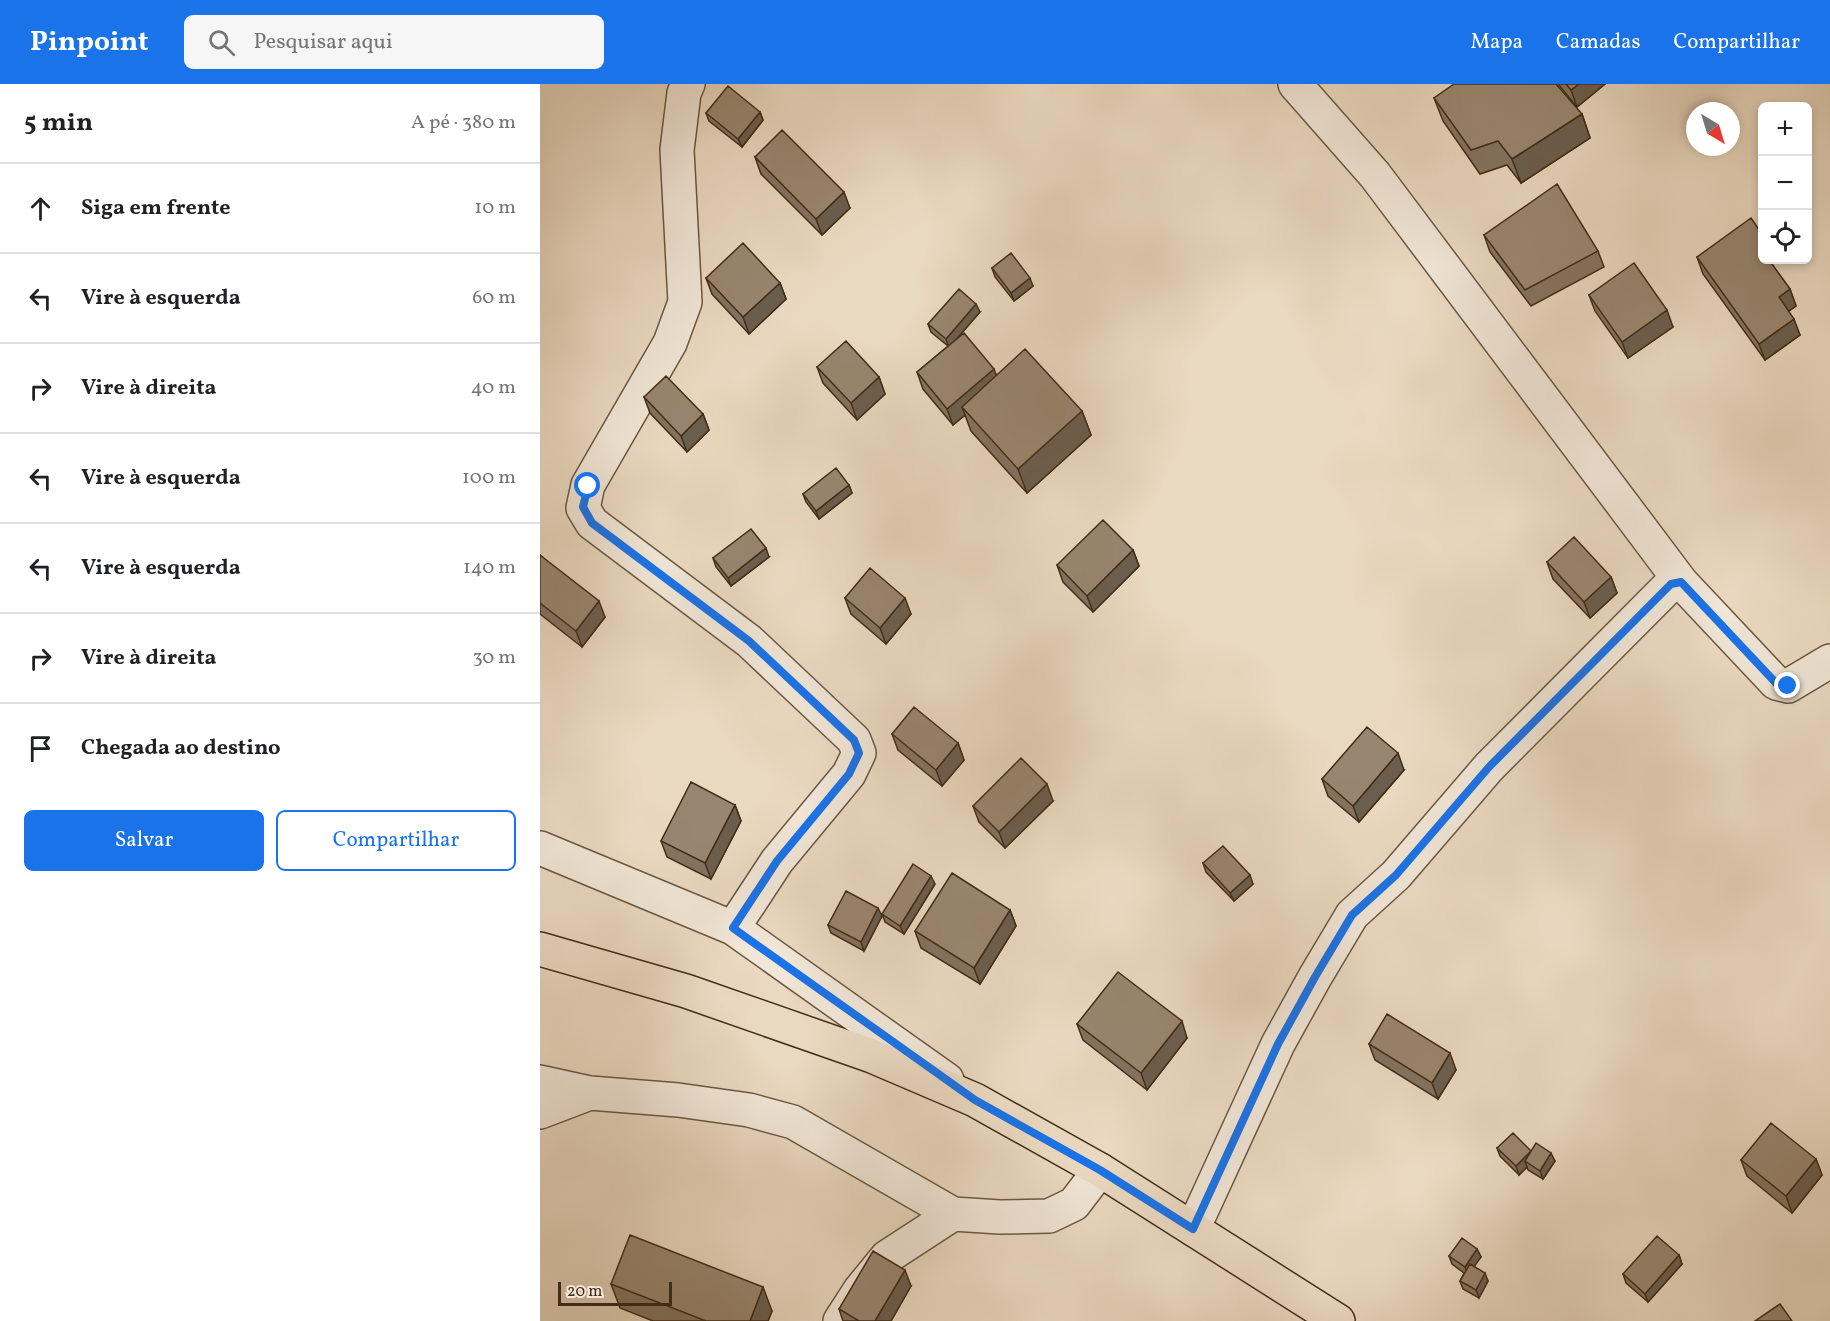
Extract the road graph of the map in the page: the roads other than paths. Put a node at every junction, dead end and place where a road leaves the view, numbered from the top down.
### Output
1 (688, 84) edge
2 (1295, 84) edge
3 (1681, 582) junction
4 (1830, 661) edge
5 (540, 848) edge
6 (733, 928) junction
7 (540, 949) edge
8 (540, 1082) edge
9 (590, 1092) junction
10 (975, 1100) junction
11 (540, 1112) edge
12 (1100, 1170) junction
13 (953, 1214) junction
14 (1193, 1229) junction
15 (840, 1321) edge
16 (1338, 1321) edge

1 - 6 street
2 - 3 street
3 - 4 street
3 - 14 street
5 - 6 street
6 - 10 street
7 - 10 main road
8 - 9 street
9 - 11 street
9 - 13 street
10 - 12 main road
12 - 13 street
12 - 14 main road
13 - 15 street
14 - 16 main road

